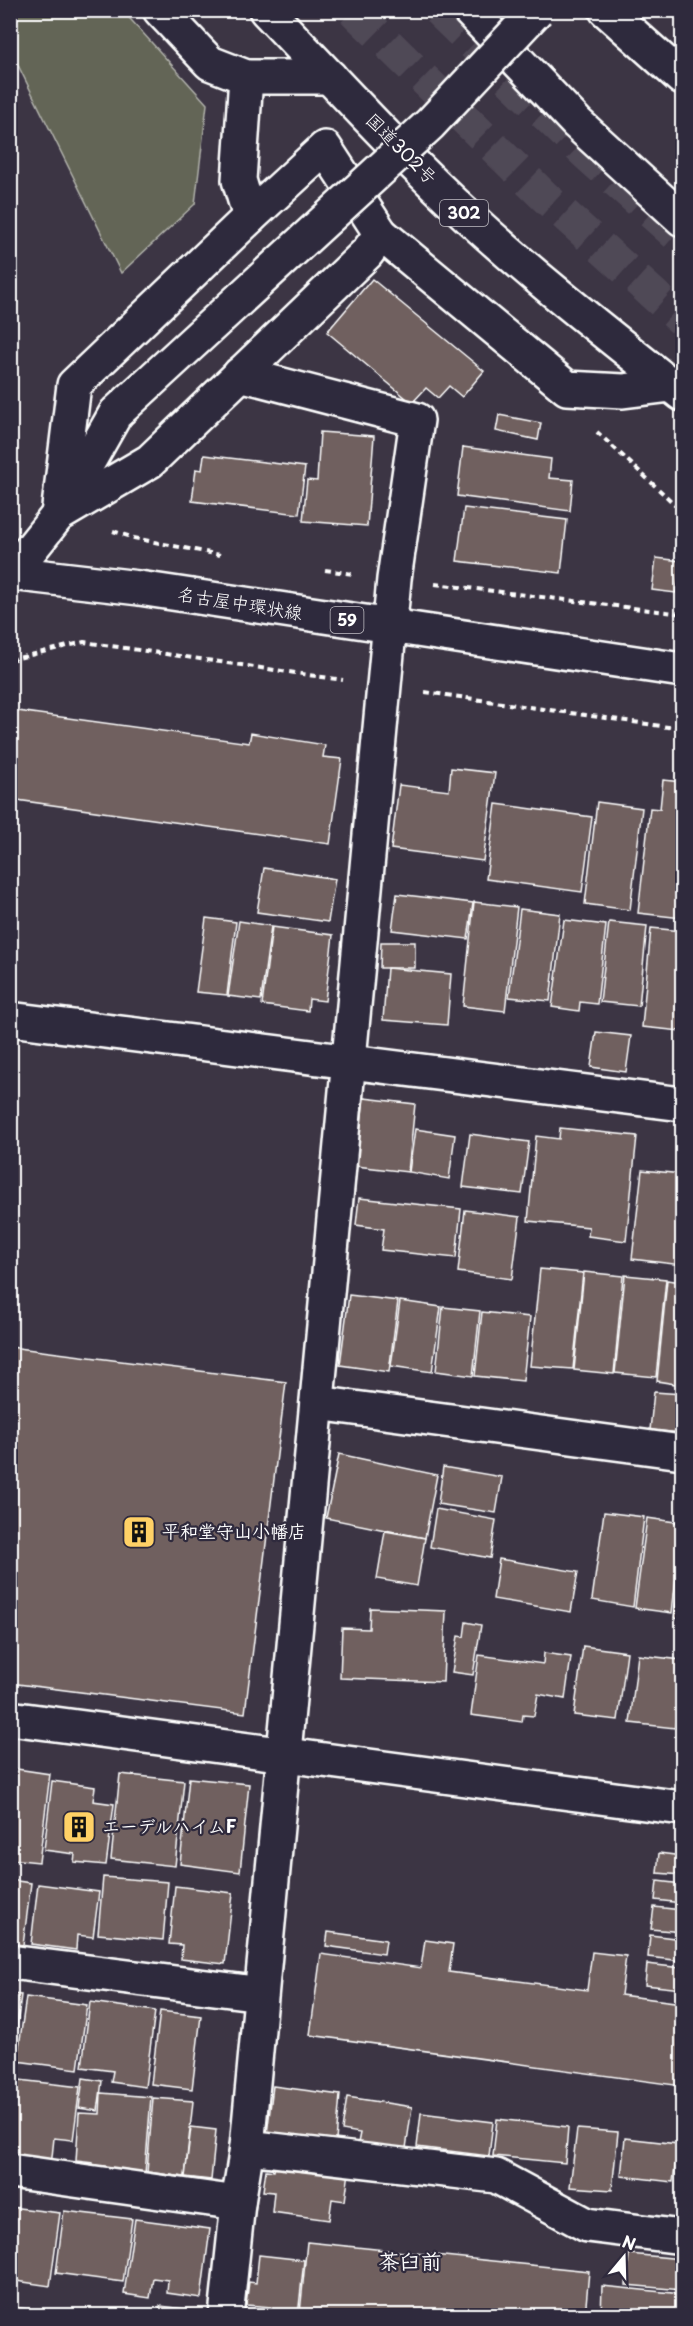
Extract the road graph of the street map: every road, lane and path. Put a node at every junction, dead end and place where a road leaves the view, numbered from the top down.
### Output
1 (160, 10) edge
2 (266, 10) edge
3 (469, 10) edge
4 (537, 10) edge
5 (606, 10) edge
6 (246, 77) junction
7 (330, 77) junction
8 (682, 78) edge
9 (250, 217) junction
10 (682, 219) edge
11 (381, 234) junction
12 (240, 374) junction
13 (677, 390) edge
14 (58, 515) junction
15 (109, 530) dead end
16 (228, 556) dead end
17 (316, 569) dead end
18 (11, 574) edge
19 (394, 579) junction
20 (682, 613) edge
21 (391, 627) junction
22 (84, 642) dead end
23 (10, 660) edge
24 (682, 670) edge
25 (10, 1018) edge
26 (350, 1061) junction
27 (682, 1104) edge
28 (317, 1403) junction
29 (682, 1452) edge
30 (10, 1718) edge
31 (283, 1756) junction
32 (682, 1808) edge
33 (10, 1962) edge
34 (261, 1994) junction
35 (247, 2147) junction
36 (10, 2171) edge
37 (238, 2203) junction
38 (682, 2237) edge
39 (226, 2316) edge

1 - 6 main road
2 - 7 main road, 国道302号 / 302
3 - 10 main road
4 - 14 main road, bridge
5 - 8 main road
6 - 7 main road
6 - 9 main road
7 - 13 main road, 国道302号 / 302
9 - 11 main road
9 - 14 main road
11 - 12 main road
11 - 13 main road
12 - 14 main road
12 - 19 main road
14 - 18 main road
15 - 16 path
17 - 19 path
18 - 21 main road, 名古屋中環状線 / 59
19 - 20 path
19 - 21 main road
21 - 24 main road, 名古屋中環状線 / 59
21 - 26 main road
22 - 23 path
25 - 26 main road
26 - 27 main road
26 - 28 main road
28 - 29 main road
28 - 31 main road
30 - 31 main road
31 - 32 main road
31 - 34 main road
33 - 34 main road
34 - 35 main road
35 - 37 main road
35 - 38 main road
36 - 37 main road
37 - 39 main road

